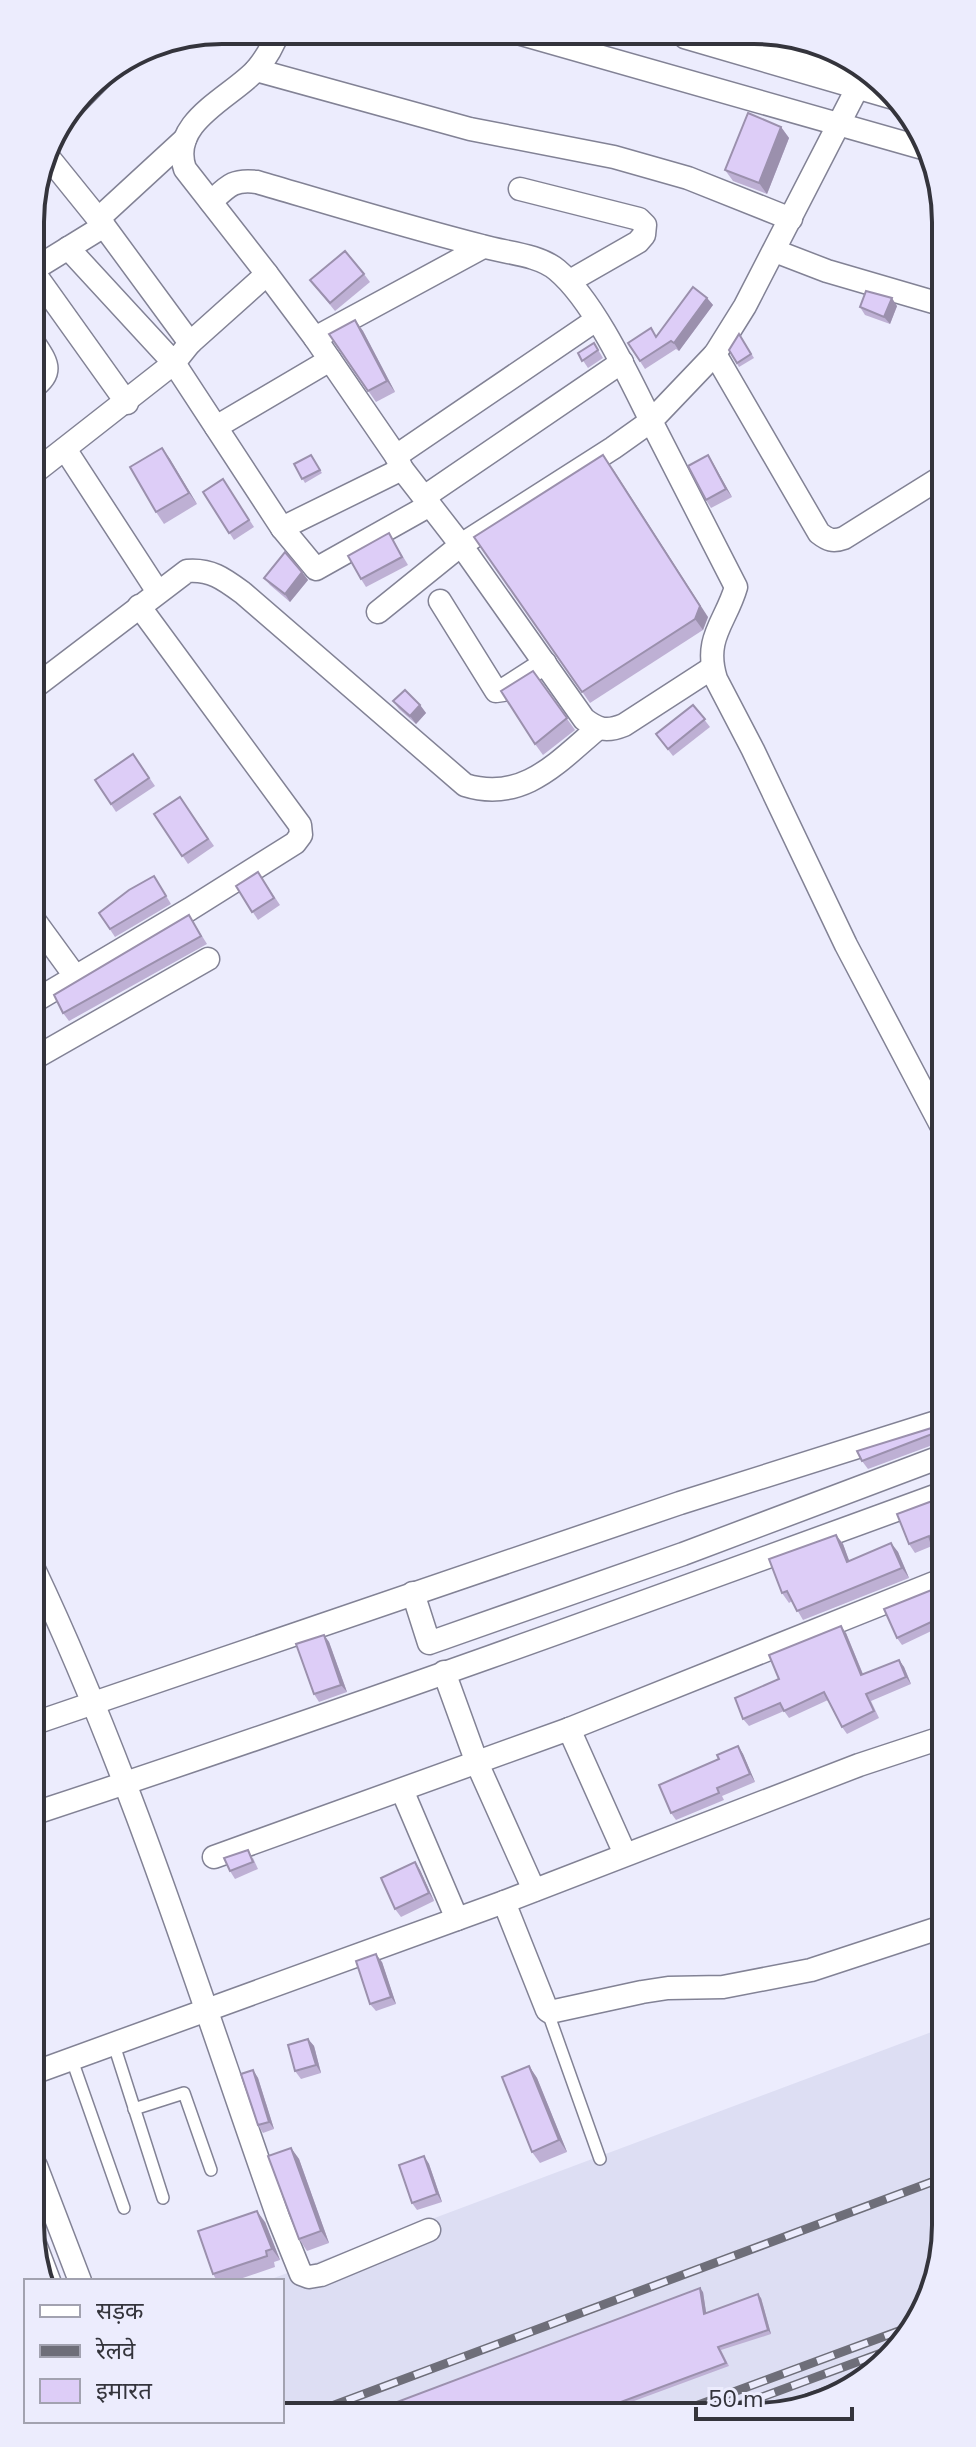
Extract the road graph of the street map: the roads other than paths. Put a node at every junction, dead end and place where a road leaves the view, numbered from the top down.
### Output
1 (273, 44) edge
2 (556, 44) edge
3 (731, 44) edge
4 (256, 70) junction
5 (855, 76) edge
6 (862, 80) edge
7 (839, 125) junction
8 (185, 139) junction
9 (914, 146) edge
10 (54, 164) edge
11 (520, 189) dead end
12 (211, 202) junction
13 (791, 219) junction
14 (101, 222) junction
15 (483, 247) junction
16 (68, 248) junction
17 (775, 251) junction
18 (44, 263) edge
19 (267, 274) junction
20 (570, 281) junction
21 (44, 288) edge
22 (932, 302) edge
23 (596, 320) junction
24 (315, 338) junction
25 (190, 343) junction
26 (715, 354) junction
27 (44, 360) edge
28 (330, 360) junction
29 (622, 362) junction
30 (174, 363) junction
31 (44, 378) edge
32 (127, 403) junction
33 (651, 421) junction
34 (216, 427) junction
35 (65, 449) junction
36 (399, 462) junction
37 (44, 465) edge
38 (932, 483) edge
39 (427, 501) junction
40 (282, 528) junction
41 (461, 545) junction
42 (158, 592) junction
43 (440, 601) dead end
44 (139, 606) junction
45 (378, 612) dead end
46 (545, 663) junction
47 (712, 668) junction
48 (44, 680) edge
49 (597, 729) junction
50 (44, 933) edge
51 (208, 959) dead end
52 (75, 976) junction
53 (44, 995) edge
54 (44, 1053) edge
55 (932, 1108) edge
56 (932, 1423) edge
57 (932, 1460) edge
58 (932, 1497) edge
59 (932, 1584) edge
60 (44, 1591) edge
61 (413, 1593) junction
62 (429, 1643) junction
63 (442, 1673) junction
64 (95, 1703) junction
65 (44, 1720) edge
66 (569, 1729) junction
67 (932, 1741) edge
68 (477, 1763) junction
69 (127, 1784) junction
70 (402, 1790) junction
71 (44, 1810) edge
72 (625, 1854) junction
73 (214, 1857) dead end
74 (534, 1890) junction
75 (504, 1902) junction
76 (457, 1919) junction
77 (932, 1930) edge
78 (547, 2010) junction
79 (205, 2012) junction
80 (114, 2045) junction
81 (72, 2060) junction
82 (44, 2069) edge
83 (134, 2109) junction
84 (600, 2159) dead end
85 (211, 2170) dead end
86 (44, 2187) edge
87 (163, 2198) dead end
88 (124, 2208) dead end
89 (429, 2230) dead end
90 (79, 2279) edge

1 - 4 street
2 - 7 street
3 - 5 street
4 - 8 street
4 - 13 street
6 - 7 street
7 - 9 street
7 - 13 street
8 - 12 street
8 - 14 street
10 - 14 street
11 - 20 street
12 - 15 street
12 - 19 street
13 - 17 street
14 - 16 street
14 - 25 street
15 - 20 street
15 - 24 street
16 - 18 street
16 - 30 street
17 - 22 street
17 - 26 street
19 - 24 street
19 - 25 street
20 - 23 street
21 - 32 street
23 - 29 street
23 - 36 street
24 - 28 street
25 - 30 street
26 - 33 street
26 - 38 street
27 - 31 street
28 - 34 street
28 - 36 street
29 - 33 street
29 - 39 street
30 - 32 street
30 - 34 street
32 - 35 street
33 - 41 street
33 - 47 street
34 - 40 street
35 - 37 street
35 - 42 street
36 - 39 street
36 - 40 street
39 - 40 street
39 - 41 street
41 - 45 street
41 - 46 street
42 - 44 street
42 - 49 street
43 - 46 street
44 - 48 street
44 - 52 street
46 - 49 street
47 - 49 street
47 - 55 street
50 - 52 street
51 - 54 street
52 - 53 street
56 - 61 street
57 - 62 street
58 - 63 street
59 - 66 street
60 - 64 street
61 - 62 street
61 - 64 street
62 - 63 street
63 - 68 street
63 - 69 street
64 - 65 street
64 - 69 street
66 - 68 street
66 - 72 street
67 - 72 street
68 - 70 street
68 - 74 street
69 - 71 street
69 - 79 street
70 - 73 street
70 - 76 street
72 - 74 street
74 - 75 street
75 - 76 street
75 - 78 street
76 - 79 street
77 - 78 street
78 - 84 lane
79 - 80 street
79 - 89 street
80 - 81 street
80 - 83 lane
81 - 82 street
81 - 88 lane
83 - 85 lane
83 - 87 lane
86 - 90 street

